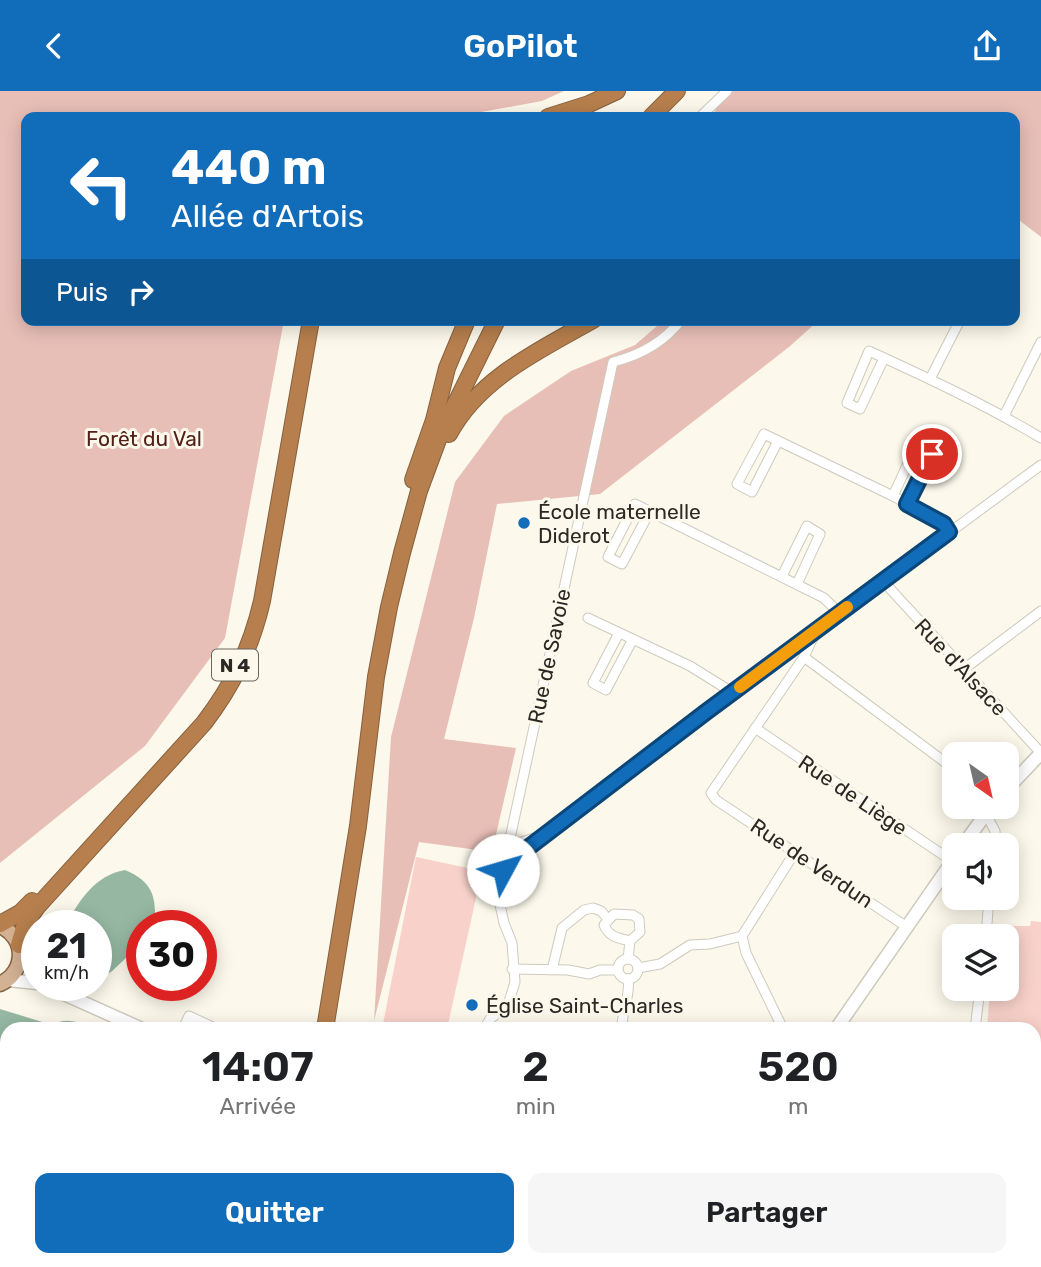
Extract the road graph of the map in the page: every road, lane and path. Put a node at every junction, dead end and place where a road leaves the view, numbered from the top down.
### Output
1 (617, 91) edge
2 (665, 91) edge
3 (677, 91) edge
4 (727, 91) edge
5 (564, 112) edge
6 (644, 112) edge
7 (655, 112) edge
8 (703, 112) edge
9 (302, 326) edge
10 (310, 326) edge
11 (316, 326) edge
12 (464, 326) edge
13 (486, 326) edge
14 (494, 326) edge
15 (583, 326) edge
16 (676, 326) edge
17 (957, 326) edge
18 (1041, 342) edge
19 (884, 358) junction
20 (930, 379) junction
21 (1004, 416) junction
22 (295, 418) junction
23 (1041, 438) edge
24 (778, 441) junction
25 (1041, 465) edge
26 (893, 496) junction
27 (907, 504) junction
28 (650, 511) junction
29 (949, 532) junction
30 (397, 554) junction
31 (782, 576) junction
32 (882, 580) junction
33 (797, 584) junction
34 (1041, 611) edge
35 (839, 613) junction
36 (588, 618) dead end
37 (816, 629) junction
38 (619, 633) junction
39 (633, 639) junction
40 (804, 657) junction
41 (964, 669) junction
42 (731, 694) junction
43 (755, 728) junction
44 (1041, 753) edge
45 (942, 760) edge
46 (1019, 776) edge
47 (515, 848) junction
48 (795, 852) junction
49 (942, 853) edge
50 (942, 876) edge
51 (608, 919) junction
52 (0, 925) edge
53 (907, 927) junction
54 (742, 936) junction
55 (630, 941) junction
56 (20, 950) junction
57 (628, 959) junction
58 (638, 968) junction
59 (512, 969) junction
60 (552, 970) junction
61 (618, 970) junction
62 (628, 979) junction
63 (4, 982) edge
64 (81, 1001) edge
65 (978, 1001) edge
66 (127, 1022) edge
67 (186, 1022) edge
68 (202, 1022) edge
69 (326, 1022) edge
70 (489, 1022) edge
71 (623, 1022) edge
72 (780, 1022) edge
73 (841, 1022) edge
74 (976, 1022) edge

1 - 5 highway
2 - 6 highway
3 - 7 highway
4 - 8 street
9 - 52 highway, N 4
10 - 22 highway, N 4
11 - 22 highway, N 4
12 - 30 highway
13 - 30 highway
14 - 30 highway
15 - 30 highway
16 - 47 street, Rue de Savoie
17 - 20 street
18 - 21 street
19 - 19 street
19 - 20 street
20 - 21 street
21 - 23 street
22 - 56 highway, N 4
24 - 24 street
24 - 26 street
25 - 29 street
26 - 27 street
26 - 27 street
27 - 29 street
28 - 28 street
28 - 31 street
29 - 32 street
30 - 69 highway
31 - 33 street
31 - 33 street
32 - 35 street
32 - 41 street, Rue d'Alsace
33 - 35 street
34 - 41 street
35 - 37 street
36 - 38 street
37 - 40 street
37 - 42 street
38 - 39 street
38 - 39 street
39 - 42 street
40 - 43 street
40 - 45 street
41 - 44 street, Rue d'Alsace
42 - 47 street
43 - 48 street, Rue de Verdun
43 - 49 street, Rue de Liège
44 - 46 main road
47 - 59 street, Rue de Savoie
48 - 53 street, Rue de Verdun
48 - 54 street
50 - 53 main road
51 - 55 street
51 - 55 street
51 - 60 street
52 - 56 main road
53 - 73 main road
54 - 58 street
54 - 72 street
55 - 57 street
56 - 63 main road
57 - 58 street
57 - 61 street
58 - 62 street
59 - 60 street
59 - 70 street, Rue de Savoie
60 - 61 street
61 - 62 street
62 - 71 street
64 - 66 main road
65 - 74 street
67 - 68 street

